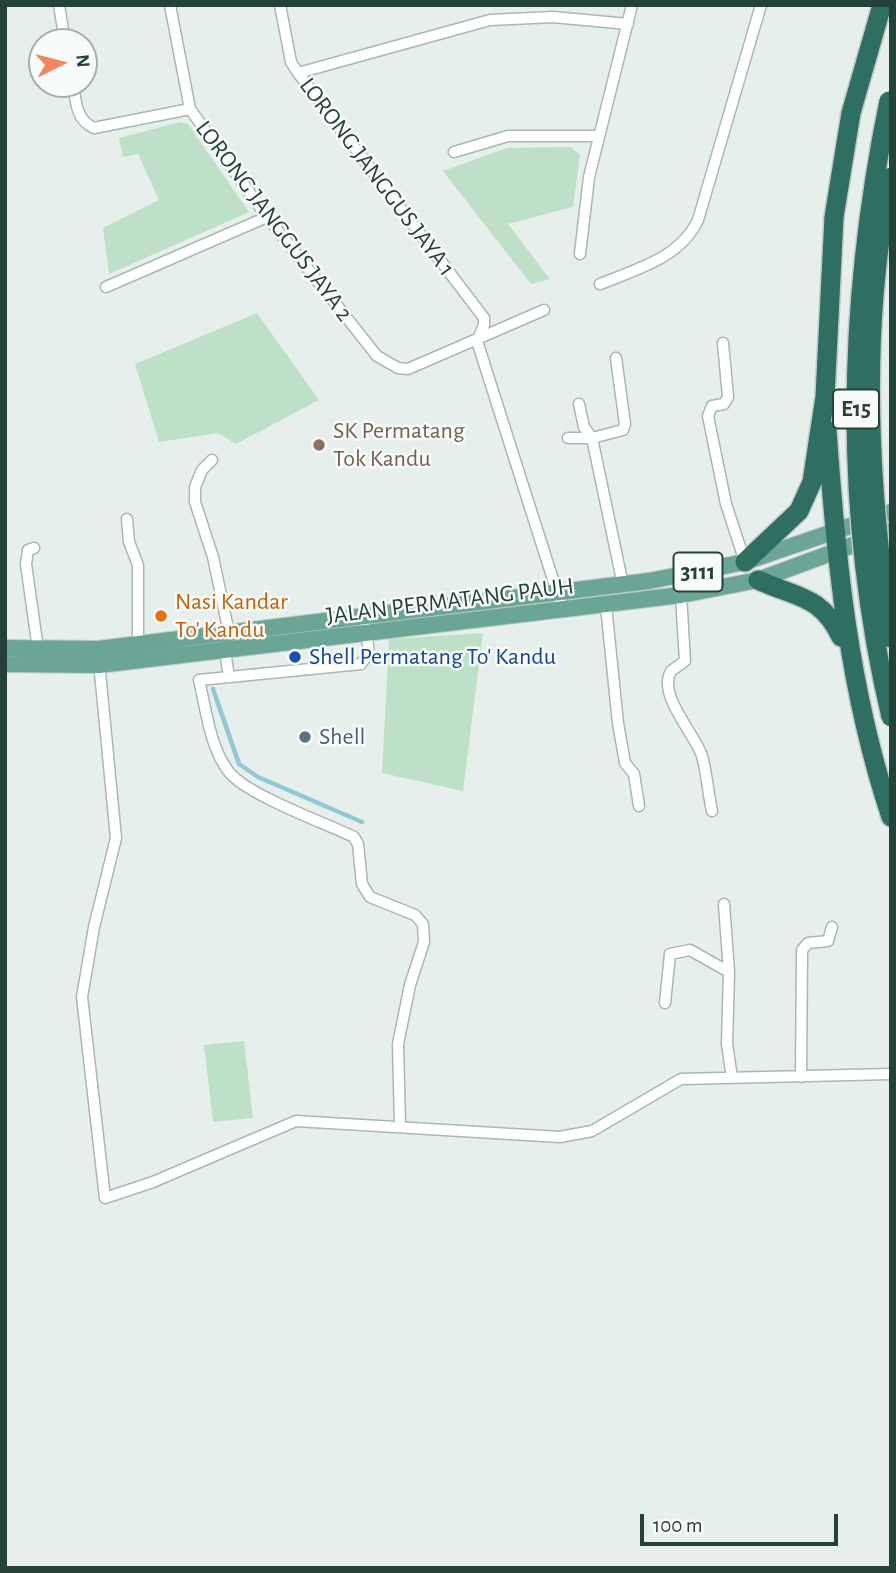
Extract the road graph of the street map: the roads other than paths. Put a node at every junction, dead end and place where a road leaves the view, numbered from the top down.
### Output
1 (59, 5) edge
2 (170, 5) edge
3 (280, 5) edge
4 (632, 5) edge
5 (761, 5) edge
6 (882, 5) edge
7 (628, 24) junction
8 (63, 28) edge
9 (298, 73) junction
10 (890, 97) edge
11 (75, 98) edge
12 (190, 109) junction
13 (597, 136) junction
14 (454, 152) dead end
15 (891, 177) edge
16 (267, 217) junction
17 (580, 254) dead end
18 (600, 284) dead end
19 (106, 287) dead end
20 (544, 310) dead end
21 (477, 341) junction
22 (723, 343) dead end
23 (616, 358) dead end
24 (825, 397) junction
25 (579, 404) dead end
26 (568, 438) dead end
27 (592, 438) junction
28 (212, 460) dead end
29 (891, 512) edge
30 (127, 519) dead end
31 (891, 531) edge
32 (835, 542) junction
33 (34, 548) dead end
34 (745, 562) junction
35 (758, 580) junction
36 (623, 584) junction
37 (558, 593) junction
38 (681, 595) junction
39 (606, 606) junction
40 (563, 611) junction
41 (365, 616) junction
42 (229, 633) junction
43 (367, 634) junction
44 (891, 638) edge
45 (138, 644) junction
46 (5, 648) edge
47 (38, 649) junction
48 (225, 651) junction
49 (849, 654) junction
50 (98, 657) junction
51 (5, 664) edge
52 (229, 677) junction
53 (891, 717) edge
54 (639, 806) dead end
55 (712, 811) dead end
56 (891, 817) edge
57 (724, 904) dead end
58 (832, 927) dead end
59 (729, 972) junction
60 (665, 1003) dead end
61 (891, 1074) edge
62 (801, 1077) junction
63 (733, 1078) junction
64 (400, 1125) junction

1 - 8 street
2 - 12 street, LORONG JANGGUS JAYA 2
3 - 9 street, LORONG JANGGUS JAYA 1
4 - 7 street
5 - 18 street
6 - 24 highway
7 - 9 street
7 - 13 street
9 - 21 street, LORONG JANGGUS JAYA 1
10 - 53 highway, E15, bridge
11 - 12 street
12 - 16 street, LORONG JANGGUS JAYA 2
13 - 14 street
13 - 17 street
15 - 44 highway, E15, bridge
16 - 19 street
16 - 21 street, LORONG JANGGUS JAYA 2
20 - 21 street
21 - 37 street
22 - 34 street
23 - 27 street
24 - 32 highway
24 - 34 highway
25 - 27 street
26 - 27 street
27 - 36 street
28 - 42 street
29 - 32 main road, JALAN PERMATANG PAUH / 3111
30 - 45 street
31 - 32 main road, JALAN PERMATANG PAUH / 3111
32 - 34 main road, JALAN PERMATANG PAUH / 3111
32 - 35 main road, JALAN PERMATANG PAUH / 3111
32 - 49 highway
33 - 47 street
34 - 36 main road, JALAN PERMATANG PAUH / 3111
35 - 38 main road, JALAN PERMATANG PAUH / 3111
35 - 49 highway
36 - 37 main road, JALAN PERMATANG PAUH / 3111
37 - 40 street
37 - 41 main road, JALAN PERMATANG PAUH / 3111
38 - 39 main road, JALAN PERMATANG PAUH / 3111
38 - 55 street
39 - 40 main road, JALAN PERMATANG PAUH / 3111
39 - 54 street
40 - 43 main road, JALAN PERMATANG PAUH / 3111
41 - 42 main road, JALAN PERMATANG PAUH / 3111
41 - 43 street
42 - 45 main road, JALAN PERMATANG PAUH / 3111
43 - 48 main road, JALAN PERMATANG PAUH / 3111
43 - 52 street
45 - 50 main road, JALAN PERMATANG PAUH / 3111
46 - 47 main road, JALAN PERMATANG PAUH / 3111
47 - 50 main road, JALAN PERMATANG PAUH / 3111
48 - 50 main road, JALAN PERMATANG PAUH / 3111
48 - 52 street
49 - 56 highway
50 - 51 main road, JALAN PERMATANG PAUH / 3111
50 - 64 street
52 - 64 street
57 - 59 street
58 - 62 street
59 - 60 street
59 - 63 street
61 - 62 street
62 - 63 street
63 - 64 street

